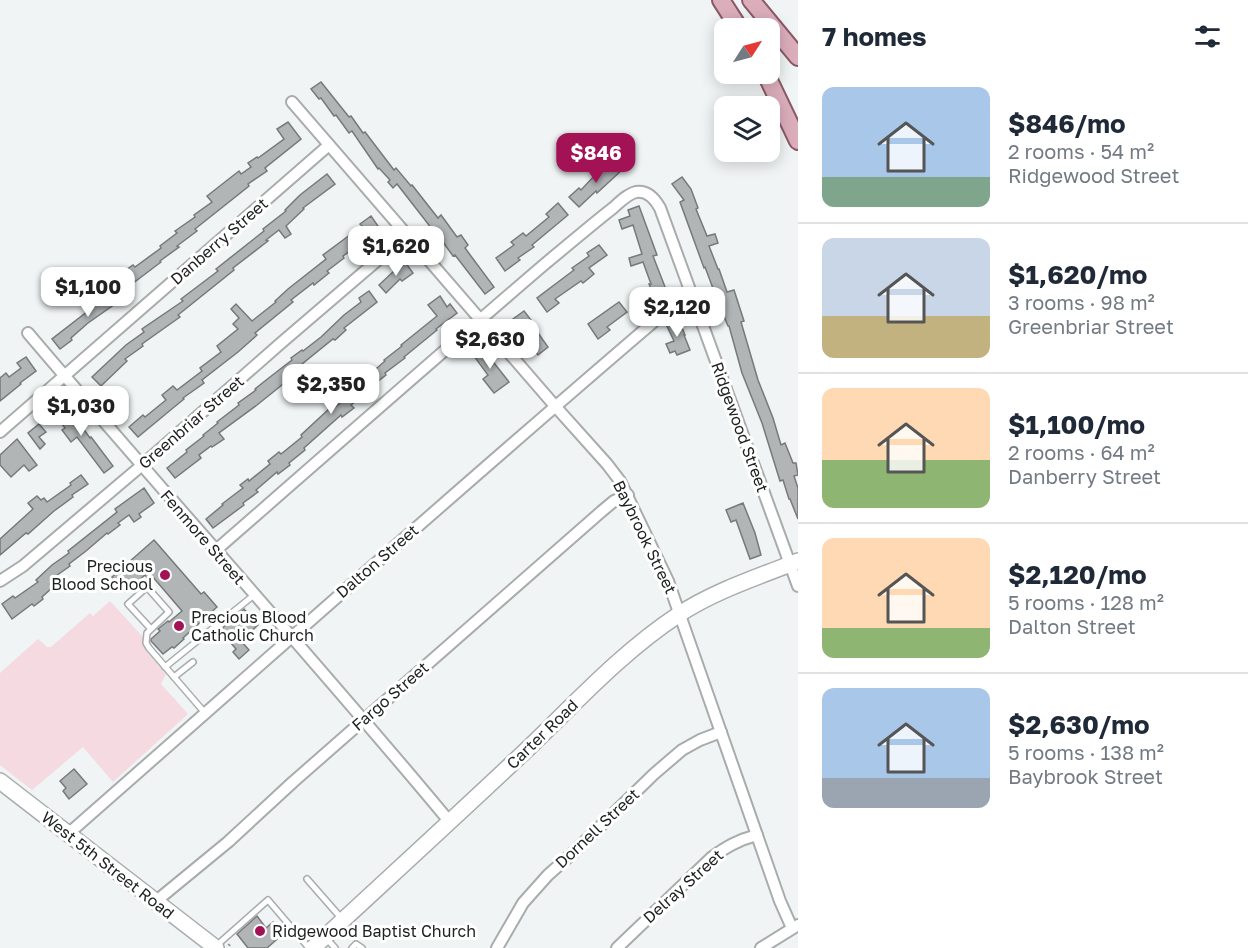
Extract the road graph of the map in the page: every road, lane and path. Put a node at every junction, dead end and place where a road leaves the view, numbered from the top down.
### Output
1 (721, 0) edge
2 (750, 0) edge
3 (733, 18) edge
4 (798, 57) edge
5 (771, 84) edge
6 (292, 102) dead end
7 (796, 131) edge
8 (329, 145) junction
9 (407, 235) junction
10 (694, 299) junction
11 (480, 320) junction
12 (28, 333) dead end
13 (64, 376) junction
14 (555, 406) junction
15 (0, 432) edge
16 (141, 466) junction
17 (628, 495) junction
18 (215, 551) junction
19 (794, 563) edge
20 (0, 581) edge
21 (798, 586) edge
22 (254, 595) junction
23 (680, 613) junction
24 (151, 629) junction
25 (291, 638) junction
26 (182, 654) junction
27 (165, 667) junction
28 (174, 677) junction
29 (204, 713) junction
30 (363, 720) junction
31 (721, 732) junction
32 (0, 781) edge
33 (449, 821) junction
34 (68, 834) junction
35 (757, 835) junction
36 (307, 879) dead end
37 (155, 902) junction
38 (343, 921) junction
39 (795, 926) edge
40 (330, 942) edge
41 (215, 947) edge
42 (311, 948) edge
43 (352, 948) edge
44 (362, 948) edge
45 (496, 948) edge
46 (616, 948) edge
47 (761, 948) edge

1 - 3 main road
2 - 4 main road
5 - 7 main road
6 - 8 street, Baybrook Street
8 - 9 street, Baybrook Street
8 - 13 street, Danberry Street
9 - 11 street, Baybrook Street
9 - 16 street, Greenbriar Street
10 - 11 street, Ridgewood Street
10 - 14 street, Dalton Street
10 - 19 street, Ridgewood Street
11 - 14 street, Baybrook Street
11 - 18 street, Ridgewood Street
12 - 13 street, Fenmore Street
13 - 15 street, Danberry Street
13 - 16 street, Fenmore Street
14 - 17 street, Baybrook Street
14 - 25 street, Dalton Street
16 - 18 street, Fenmore Street
16 - 20 street, Greenbriar Street
17 - 23 street, Baybrook Street
17 - 30 street, Fargo Street
18 - 22 street, Fenmore Street
19 - 21 street, Ridgewood Street
19 - 23 main road, Carter Road
22 - 25 street, Fenmore Street
22 - 26 lane
23 - 31 street, Baybrook Street
23 - 33 main road, Carter Road
24 - 24 lane
24 - 27 lane
25 - 29 street, Dalton Street
25 - 30 street, Fenmore Street
26 - 27 lane
26 - 28 lane
27 - 28 lane
28 - 29 lane
29 - 34 street, Dalton Street
30 - 33 street, Fenmore Street
30 - 37 street, Fargo Street
31 - 35 street, Baybrook Street
31 - 45 street, Dornell Street
32 - 34 main road, West 5th Street Road
33 - 38 main road, Carter Road
34 - 37 main road, West 5th Street Road
35 - 39 street, Baybrook Street
35 - 46 street, Delray Street
36 - 38 lane
37 - 41 main road, West 5th Street Road
38 - 40 main road, Carter Road
39 - 47 street
40 - 42 main road, Carter Road
41 - 42 lane
43 - 44 lane

